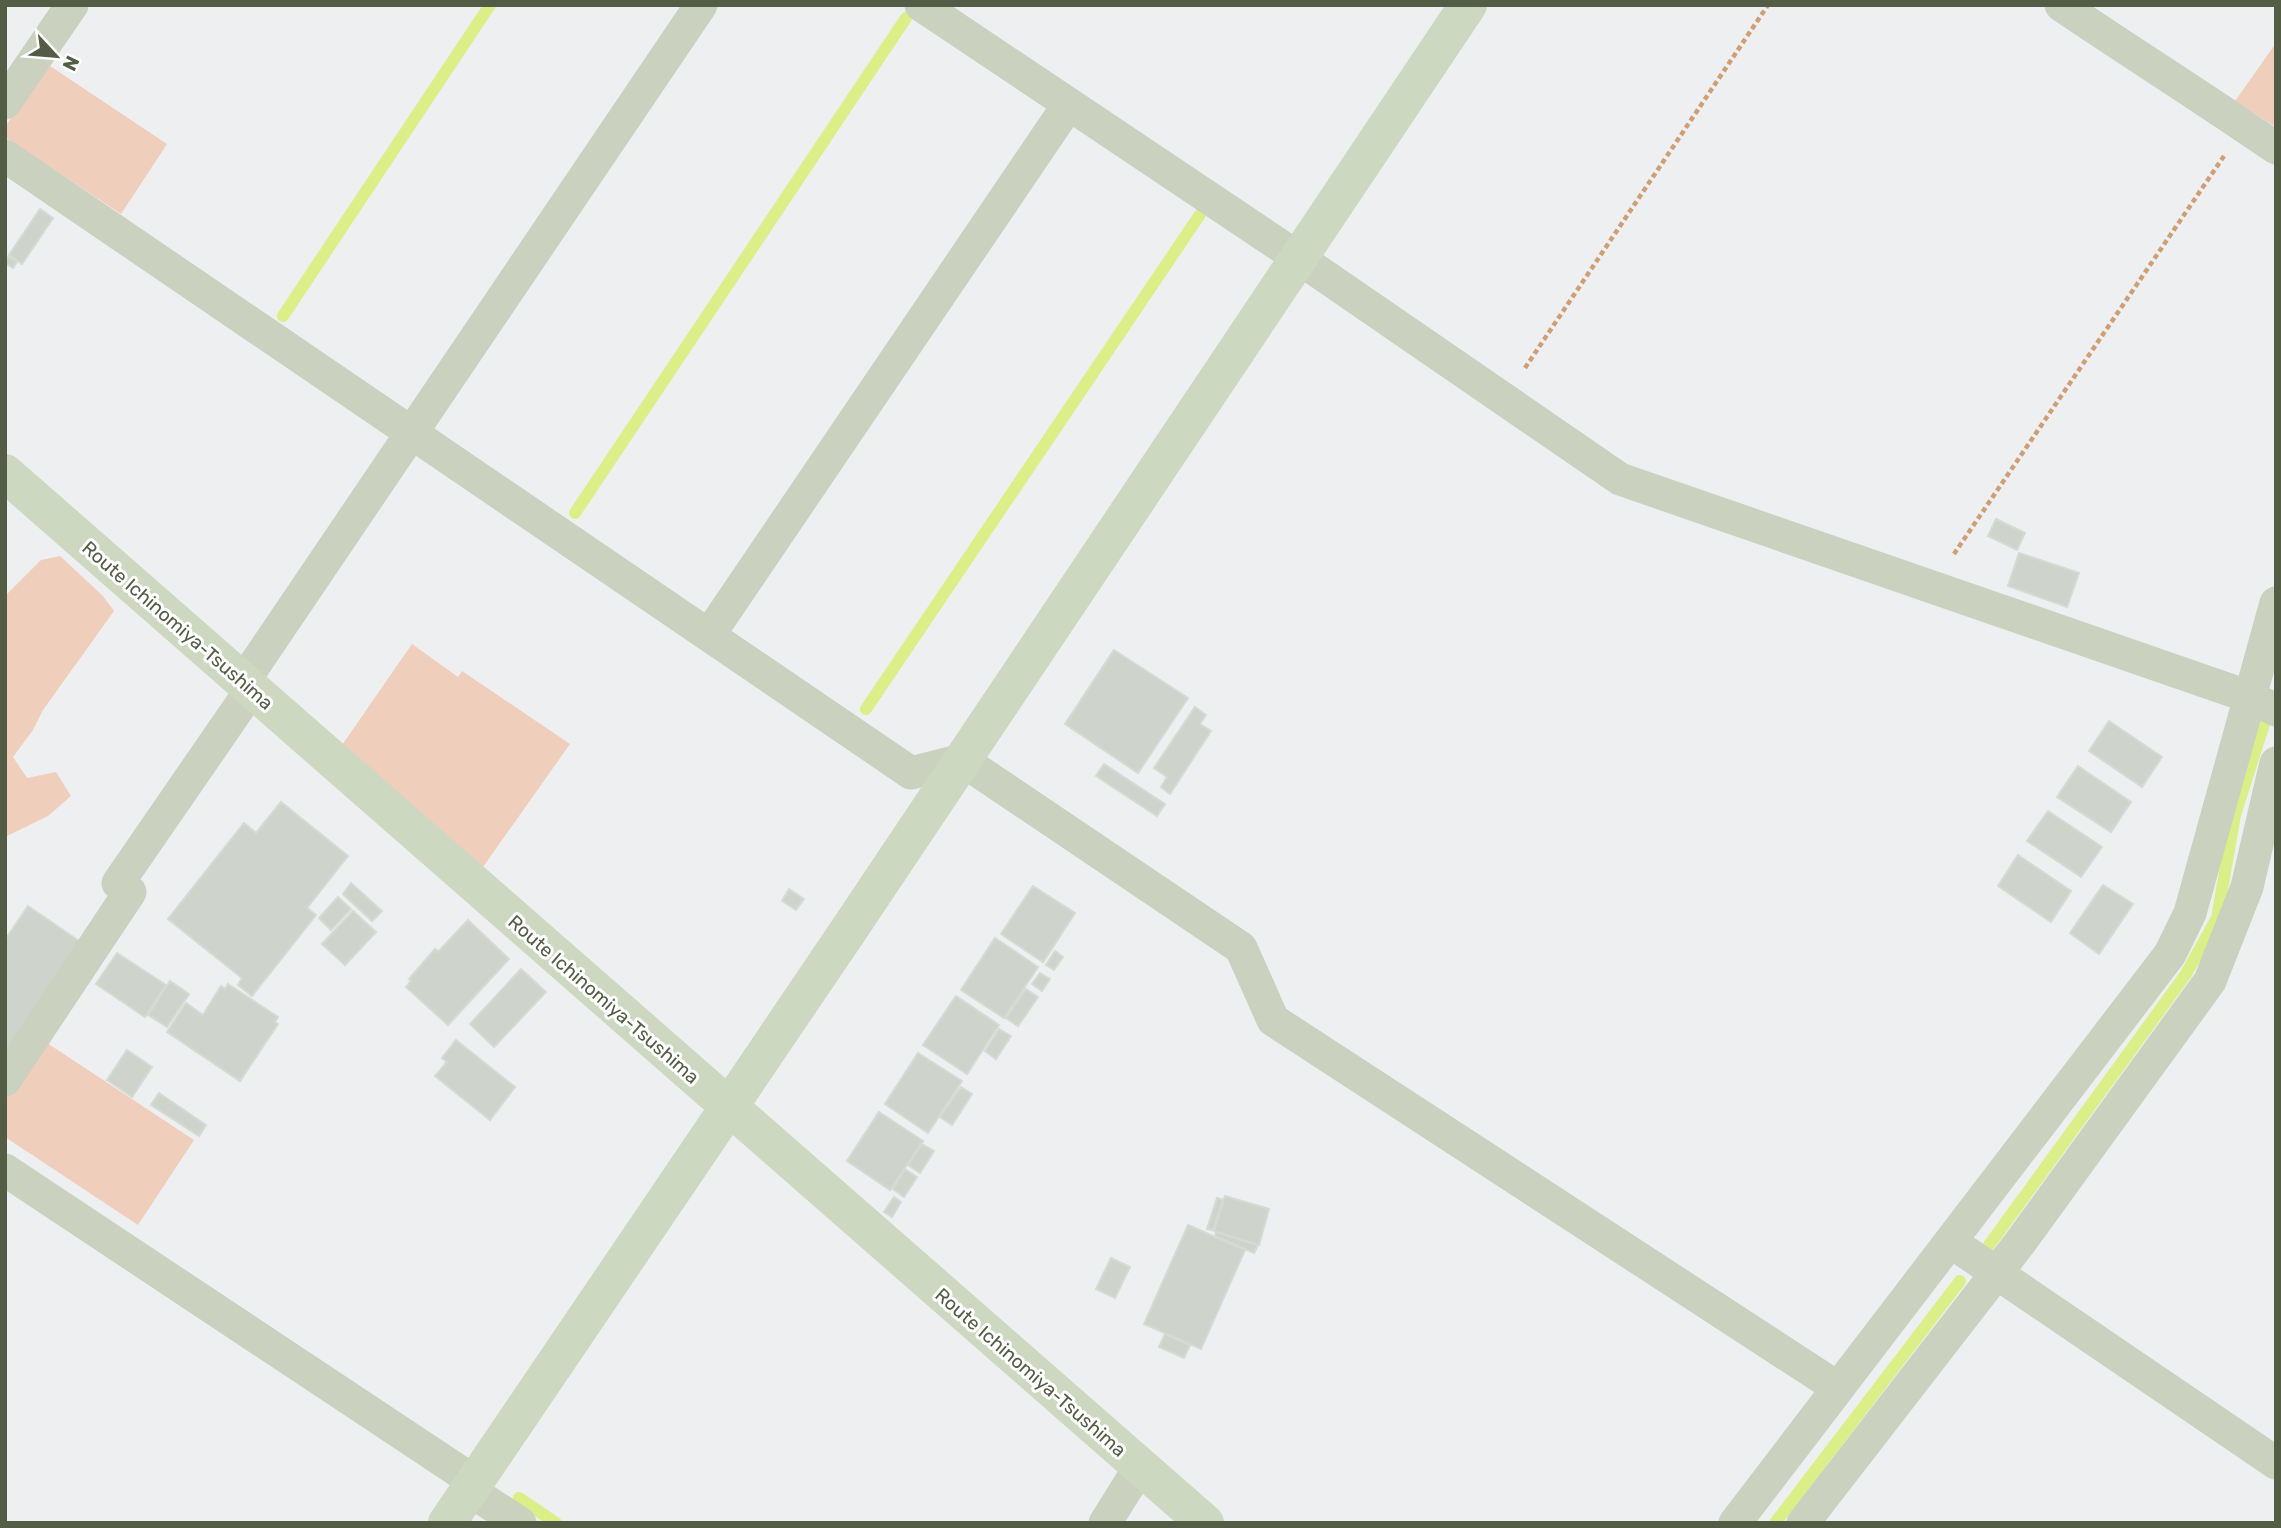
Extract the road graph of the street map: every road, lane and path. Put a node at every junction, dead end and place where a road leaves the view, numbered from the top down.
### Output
1 (72, 5) edge
2 (701, 5) edge
3 (921, 5) edge
4 (1468, 5) edge
5 (1768, 5) edge
6 (2061, 5) edge
7 (5, 103) edge
8 (1069, 104) junction
9 (2244, 127) junction
10 (2276, 148) edge
11 (5, 156) edge
12 (1300, 259) junction
13 (1504, 400) junction
14 (411, 433) junction
15 (5, 473) edge
16 (1941, 590) junction
17 (2276, 603) edge
18 (709, 635) junction
19 (247, 686) junction
20 (2263, 703) edge
21 (962, 760) junction
22 (2276, 763) edge
23 (5, 1080) edge
24 (728, 1108) junction
25 (5, 1170) edge
26 (1951, 1242) junction
27 (1997, 1272) junction
28 (1838, 1388) junction
29 (2276, 1463) edge
30 (1140, 1466) junction
31 (472, 1486) junction
32 (447, 1523) edge
33 (520, 1523) edge
34 (1105, 1523) edge
35 (1205, 1523) edge
36 (1735, 1523) edge
37 (1803, 1523) edge

1 - 7 street
2 - 14 street
3 - 8 street
4 - 12 street
5 - 13 path
6 - 9 street
8 - 12 street
8 - 18 street
9 - 10 street
9 - 16 path
11 - 14 street
12 - 13 street
12 - 21 street
13 - 16 street
14 - 18 street
14 - 19 street
15 - 19 street, Route Ichinomiya-Tsushima
16 - 20 street
17 - 20 street
18 - 21 street
19 - 23 street
19 - 24 street, Route Ichinomiya-Tsushima
20 - 26 street
21 - 24 street
21 - 28 street
22 - 27 street
24 - 30 street, Route Ichinomiya-Tsushima
24 - 31 street
25 - 31 street
26 - 27 street
26 - 28 street
27 - 29 street
27 - 37 street
28 - 36 street
30 - 34 street
30 - 35 street, Route Ichinomiya-Tsushima
31 - 32 street
31 - 33 street

